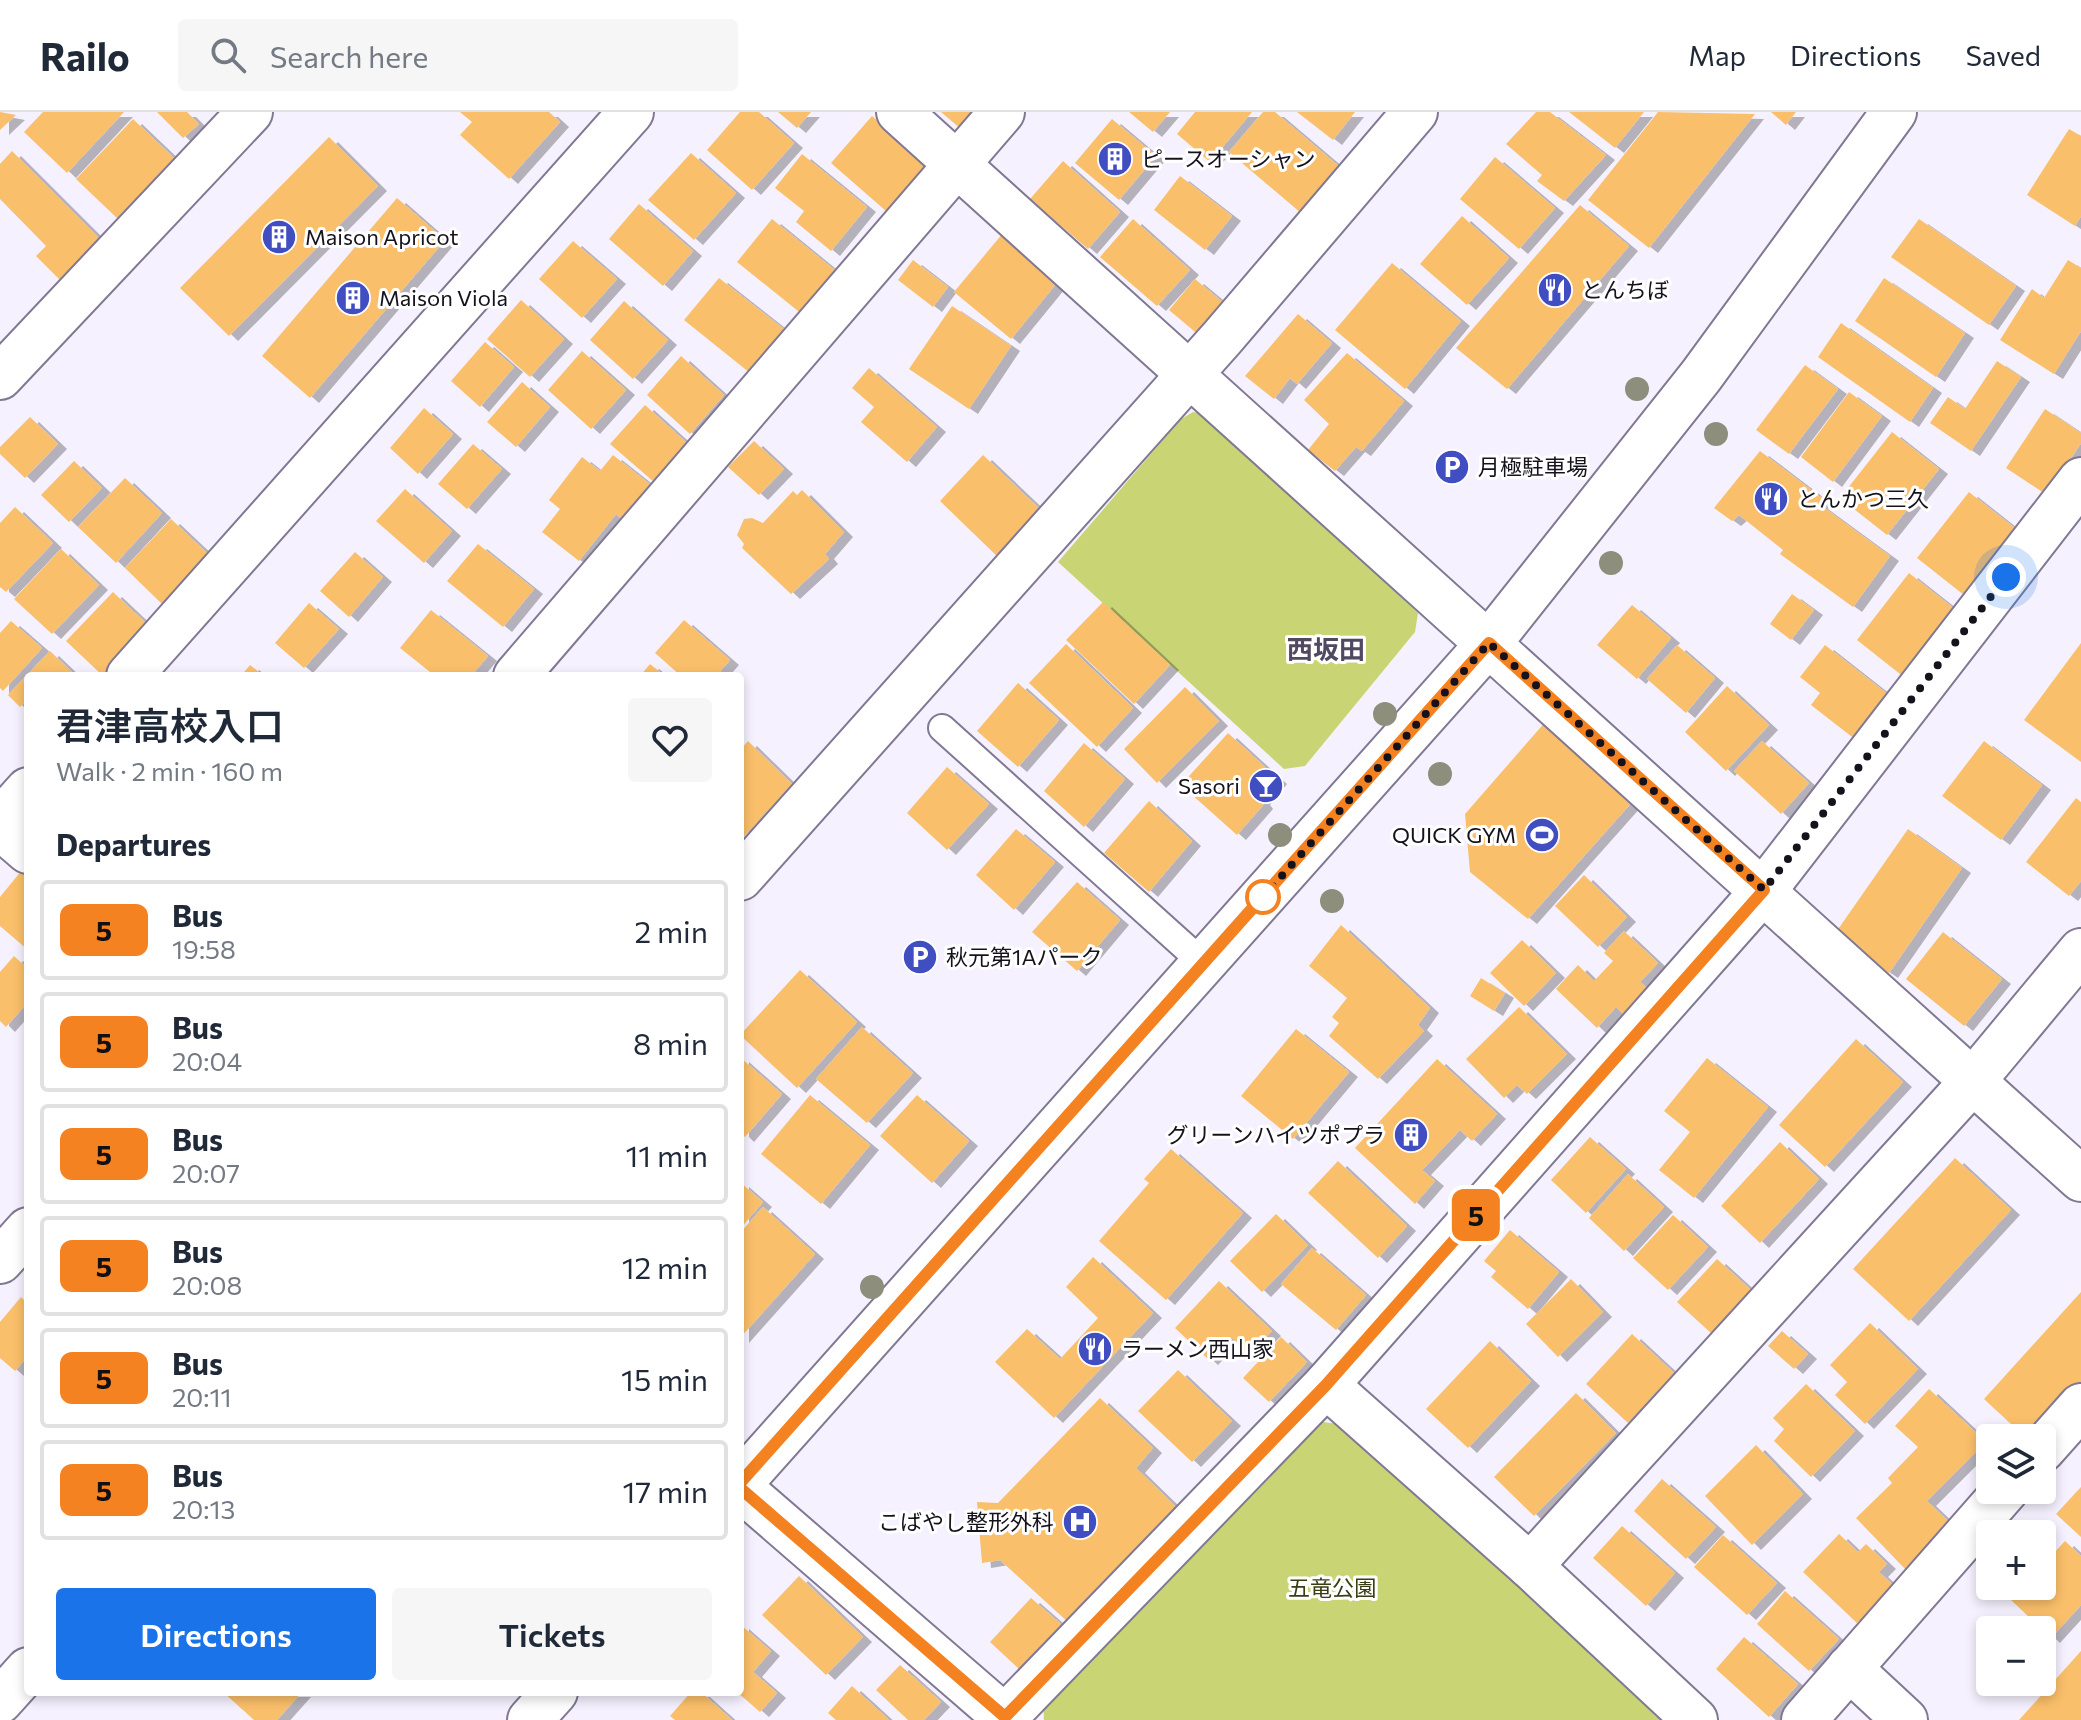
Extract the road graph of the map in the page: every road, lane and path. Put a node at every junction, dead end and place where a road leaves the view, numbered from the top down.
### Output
1 (250, 112) edge
2 (631, 112) edge
3 (899, 112) edge
4 (1002, 112) edge
5 (1415, 112) edge
6 (1894, 112) edge
7 (958, 163) junction
8 (1188, 375) junction
9 (0, 377) edge
10 (2081, 480) edge
11 (1489, 643) junction
12 (133, 672) edge
13 (519, 672) edge
14 (942, 728) dead end
15 (24, 795) edge
16 (0, 824) edge
17 (24, 847) edge
18 (744, 874) edge
19 (1764, 890) junction
20 (2081, 951) edge
21 (1204, 964) junction
22 (1972, 1082) junction
23 (2081, 1179) edge
24 (24, 1234) edge
25 (0, 1261) edge
26 (1326, 1385) junction
27 (2081, 1406) edge
28 (2056, 1434) edge
29 (744, 1482) edge
30 (744, 1490) edge
31 (1994, 1504) edge
32 (1530, 1566) junction
33 (1849, 1668) junction
34 (24, 1674) edge
35 (551, 1696) edge
36 (0, 1701) edge
37 (1005, 1719) edge
38 (530, 1720) edge
39 (1695, 1720) edge
40 (1804, 1720) edge
41 (1905, 1720) edge

1 - 9 street
2 - 12 street
3 - 7 street
4 - 7 street
5 - 8 street
6 - 11 street
7 - 8 street
7 - 13 street
8 - 11 street
8 - 18 street
10 - 19 street
11 - 19 street
11 - 21 street
14 - 21 lane
15 - 16 street
16 - 17 street
19 - 22 street
19 - 26 street
20 - 22 street
21 - 29 street
22 - 23 street
22 - 32 street
24 - 25 street
26 - 32 street
26 - 37 street
27 - 28 street
30 - 37 street
31 - 33 street
32 - 39 street
33 - 40 street
33 - 41 street
34 - 36 street
35 - 38 street

